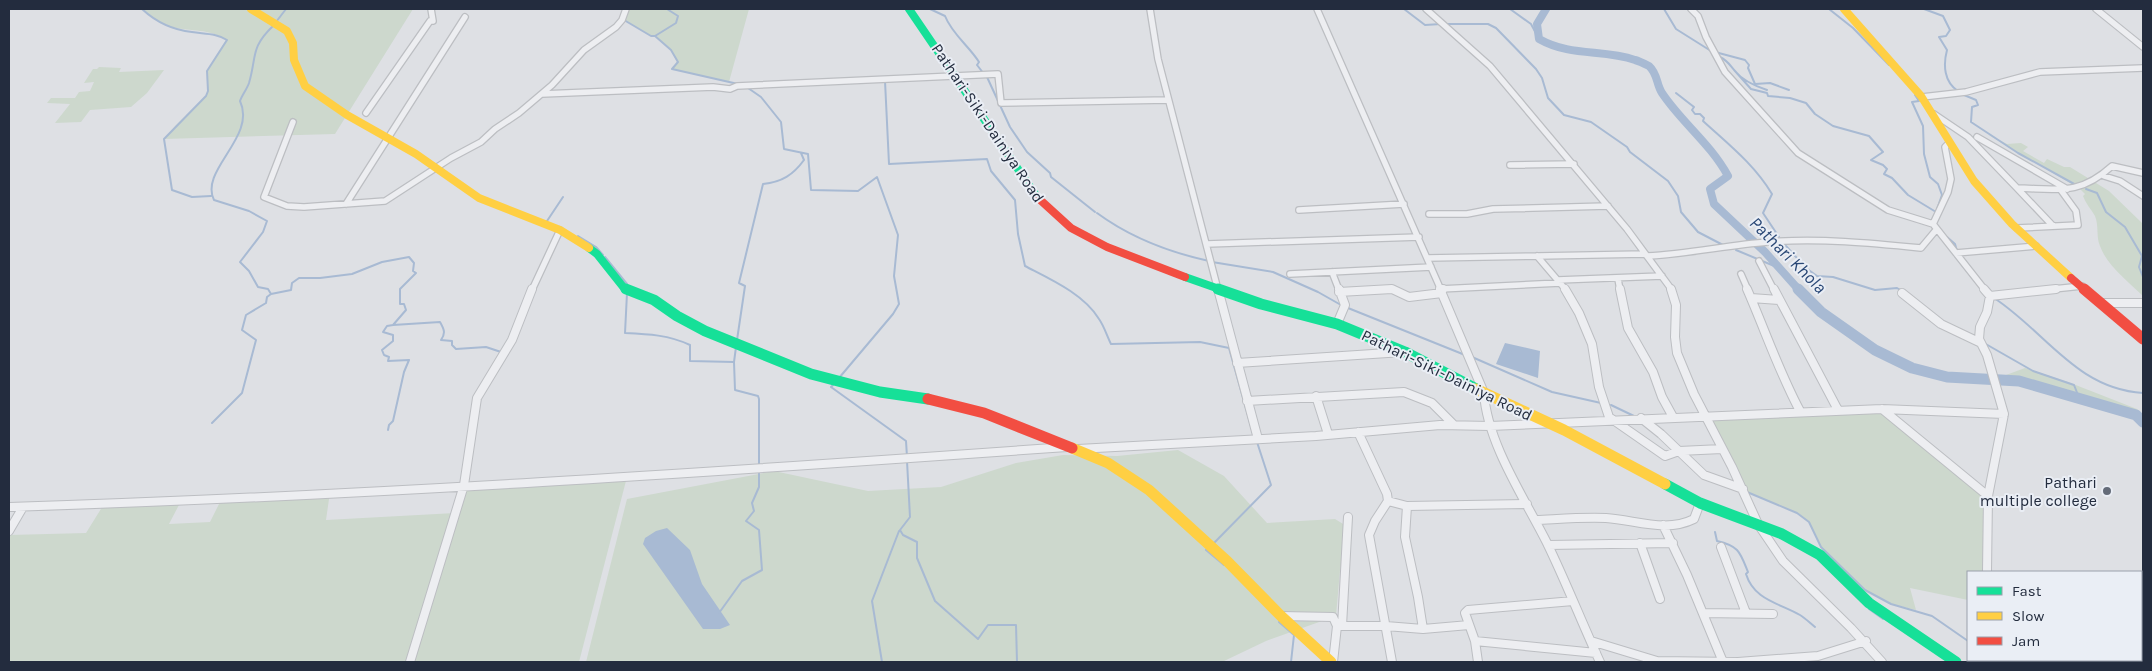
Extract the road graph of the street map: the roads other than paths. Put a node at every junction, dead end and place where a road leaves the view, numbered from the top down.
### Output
1 (251, 9) edge
2 (431, 9) edge
3 (626, 9) edge
4 (909, 9) edge
5 (1150, 9) edge
6 (1317, 9) edge
7 (1426, 9) edge
8 (1692, 9) edge
9 (1844, 9) edge
10 (2096, 9) edge
11 (465, 17) dead end
12 (2143, 47) edge
13 (2143, 68) edge
14 (955, 76) junction
15 (542, 94) junction
16 (1922, 97) junction
17 (1168, 100) junction
18 (366, 114) dead end
19 (1934, 114) junction
20 (293, 122) dead end
21 (1977, 137) dead end
22 (387, 138) junction
23 (1949, 143) junction
24 (1574, 164) junction
25 (1510, 165) dead end
26 (437, 167) junction
27 (2143, 173) edge
28 (2104, 176) junction
29 (2018, 188) junction
30 (2060, 189) junction
31 (2070, 190) junction
32 (2143, 196) edge
33 (346, 204) junction
34 (1404, 204) junction
35 (1608, 206) junction
36 (1299, 210) dead end
37 (1429, 214) dead end
38 (2053, 226) junction
39 (1935, 227) junction
40 (2017, 228) junction
41 (560, 230) junction
42 (1419, 237) junction
43 (1207, 244) junction
44 (2036, 246) junction
45 (1956, 253) junction
46 (1646, 255) junction
47 (1536, 256) junction
48 (1427, 258) junction
49 (1758, 261) dead end
50 (1431, 267) junction
51 (1332, 272) junction
52 (1290, 274) dead end
53 (1742, 274) dead end
54 (1662, 276) junction
55 (1618, 279) junction
56 (1559, 282) junction
57 (2082, 286) junction
58 (1217, 289) junction
59 (1441, 291) junction
60 (1339, 292) junction
61 (1902, 293) dead end
62 (1990, 296) junction
63 (1751, 298) junction
64 (1779, 300) junction
65 (2102, 303) junction
66 (2143, 303) edge
67 (1337, 324) junction
68 (2143, 339) edge
69 (1981, 343) junction
70 (1405, 352) junction
71 (1237, 363) junction
72 (1484, 393) junction
73 (1316, 396) junction
74 (1247, 400) junction
75 (1882, 409) junction
76 (1838, 410) junction
77 (1800, 411) junction
78 (2004, 414) junction
79 (1704, 416) junction
80 (1673, 417) junction
81 (1641, 418) junction
82 (1613, 420) junction
83 (1548, 423) junction
84 (1454, 425) junction
85 (1490, 426) junction
86 (1358, 432) junction
87 (1328, 434) junction
88 (1258, 439) junction
89 (1074, 448) junction
90 (1722, 449) junction
91 (1679, 451) junction
92 (464, 484) junction
93 (1745, 493) junction
94 (1988, 496) junction
95 (1388, 501) junction
96 (1700, 503) junction
97 (1527, 504) junction
98 (23, 506) junction
99 (1407, 506) junction
100 (9, 507) edge
101 (1348, 517) dead end
102 (1536, 520) junction
103 (1758, 524) junction
104 (1663, 525) junction
105 (9, 531) edge
106 (1673, 543) junction
107 (1640, 544) junction
108 (1548, 545) junction
109 (1721, 546) dead end
110 (1987, 571) edge
111 (1660, 599) dead end
112 (1573, 601) junction
113 (1703, 613) junction
114 (1746, 613) junction
115 (1773, 614) dead end
116 (1281, 616) junction
117 (1469, 625) junction
118 (1339, 626) junction
119 (1386, 626) junction
120 (1424, 629) junction
121 (1475, 641) junction
122 (1591, 641) junction
123 (1866, 641) junction
124 (1596, 652) junction
125 (410, 662) edge
126 (1332, 662) edge
127 (1392, 662) edge
128 (1478, 662) edge
129 (1600, 662) edge
130 (1710, 662) edge
131 (1723, 662) edge
132 (1882, 662) edge
133 (1956, 662) edge

1 - 22 street
2 - 18 street
3 - 15 street
4 - 14 street, Pathari-Siki-Dainiya Road
5 - 17 street
6 - 34 street
7 - 24 street
8 - 39 street
9 - 16 street
10 - 12 street
11 - 22 street
13 - 16 street
14 - 15 street
14 - 17 street
14 - 58 street, Pathari-Siki-Dainiya Road
15 - 26 street
16 - 19 street
17 - 43 street
19 - 23 street
19 - 29 street
20 - 33 street
21 - 31 street
22 - 26 street
22 - 33 street
23 - 39 street
23 - 40 street
24 - 25 street
24 - 35 street
26 - 33 street
26 - 41 street
27 - 28 street
28 - 31 street
28 - 32 street
29 - 30 street
29 - 38 street
30 - 31 street
30 - 38 street
34 - 36 street
34 - 42 street
35 - 37 street
35 - 46 street
38 - 40 street
39 - 45 street
39 - 46 street
40 - 44 street
41 - 89 street
41 - 92 street
42 - 43 street
42 - 48 street
43 - 58 street
44 - 45 street
44 - 57 street
45 - 62 street
46 - 47 street
46 - 54 street
47 - 48 street
47 - 56 street
48 - 50 street
49 - 64 street
50 - 51 street
50 - 59 street
51 - 52 street
51 - 60 street
53 - 63 street
54 - 55 street
54 - 79 street
55 - 56 street
55 - 80 street
56 - 59 street
56 - 82 street
57 - 62 street
57 - 65 street
58 - 67 street, Pathari-Siki-Dainiya Road
58 - 71 street
59 - 60 street
59 - 72 street
60 - 67 street
61 - 69 street
62 - 69 street
63 - 64 street
63 - 77 street
64 - 76 street
65 - 66 street
65 - 68 street
67 - 70 street, Pathari-Siki-Dainiya Road
69 - 78 street
70 - 71 street
70 - 72 street, Pathari-Siki-Dainiya Road
71 - 74 street
72 - 83 street, Pathari-Siki-Dainiya Road
72 - 85 street
73 - 74 street
73 - 84 street
73 - 87 street
74 - 88 street
75 - 76 street
75 - 78 street
75 - 94 street
76 - 77 street
77 - 79 street
78 - 94 street
79 - 80 street
79 - 90 street
80 - 81 street
81 - 82 street
81 - 91 street
82 - 83 street
82 - 91 street
83 - 85 street
83 - 96 street, Pathari-Siki-Dainiya Road
84 - 85 street
84 - 86 street
85 - 97 street
86 - 87 street
86 - 95 street
87 - 88 street
88 - 89 street
89 - 92 street
89 - 116 street
90 - 91 street
90 - 93 street
91 - 93 street
92 - 98 street
92 - 125 street
93 - 103 street
94 - 110 street
95 - 99 street
95 - 119 street
96 - 103 street, Pathari-Siki-Dainiya Road
96 - 104 street
97 - 99 street
97 - 102 street
98 - 100 street
98 - 105 street
99 - 120 street
101 - 118 street
102 - 104 street
102 - 108 street
103 - 123 street
103 - 133 street, Pathari-Siki-Dainiya Road
104 - 106 street
106 - 107 street
106 - 113 street
107 - 108 street
107 - 111 street
108 - 112 street
109 - 114 street
112 - 117 street
112 - 122 street
113 - 114 street
113 - 131 street
114 - 115 street
116 - 118 street
116 - 126 street
117 - 120 street
117 - 121 street
118 - 119 street
118 - 126 street
119 - 120 street
119 - 127 street
121 - 124 street
121 - 128 street
122 - 124 street
122 - 130 street
123 - 131 street
123 - 132 street
124 - 129 street
130 - 131 street

